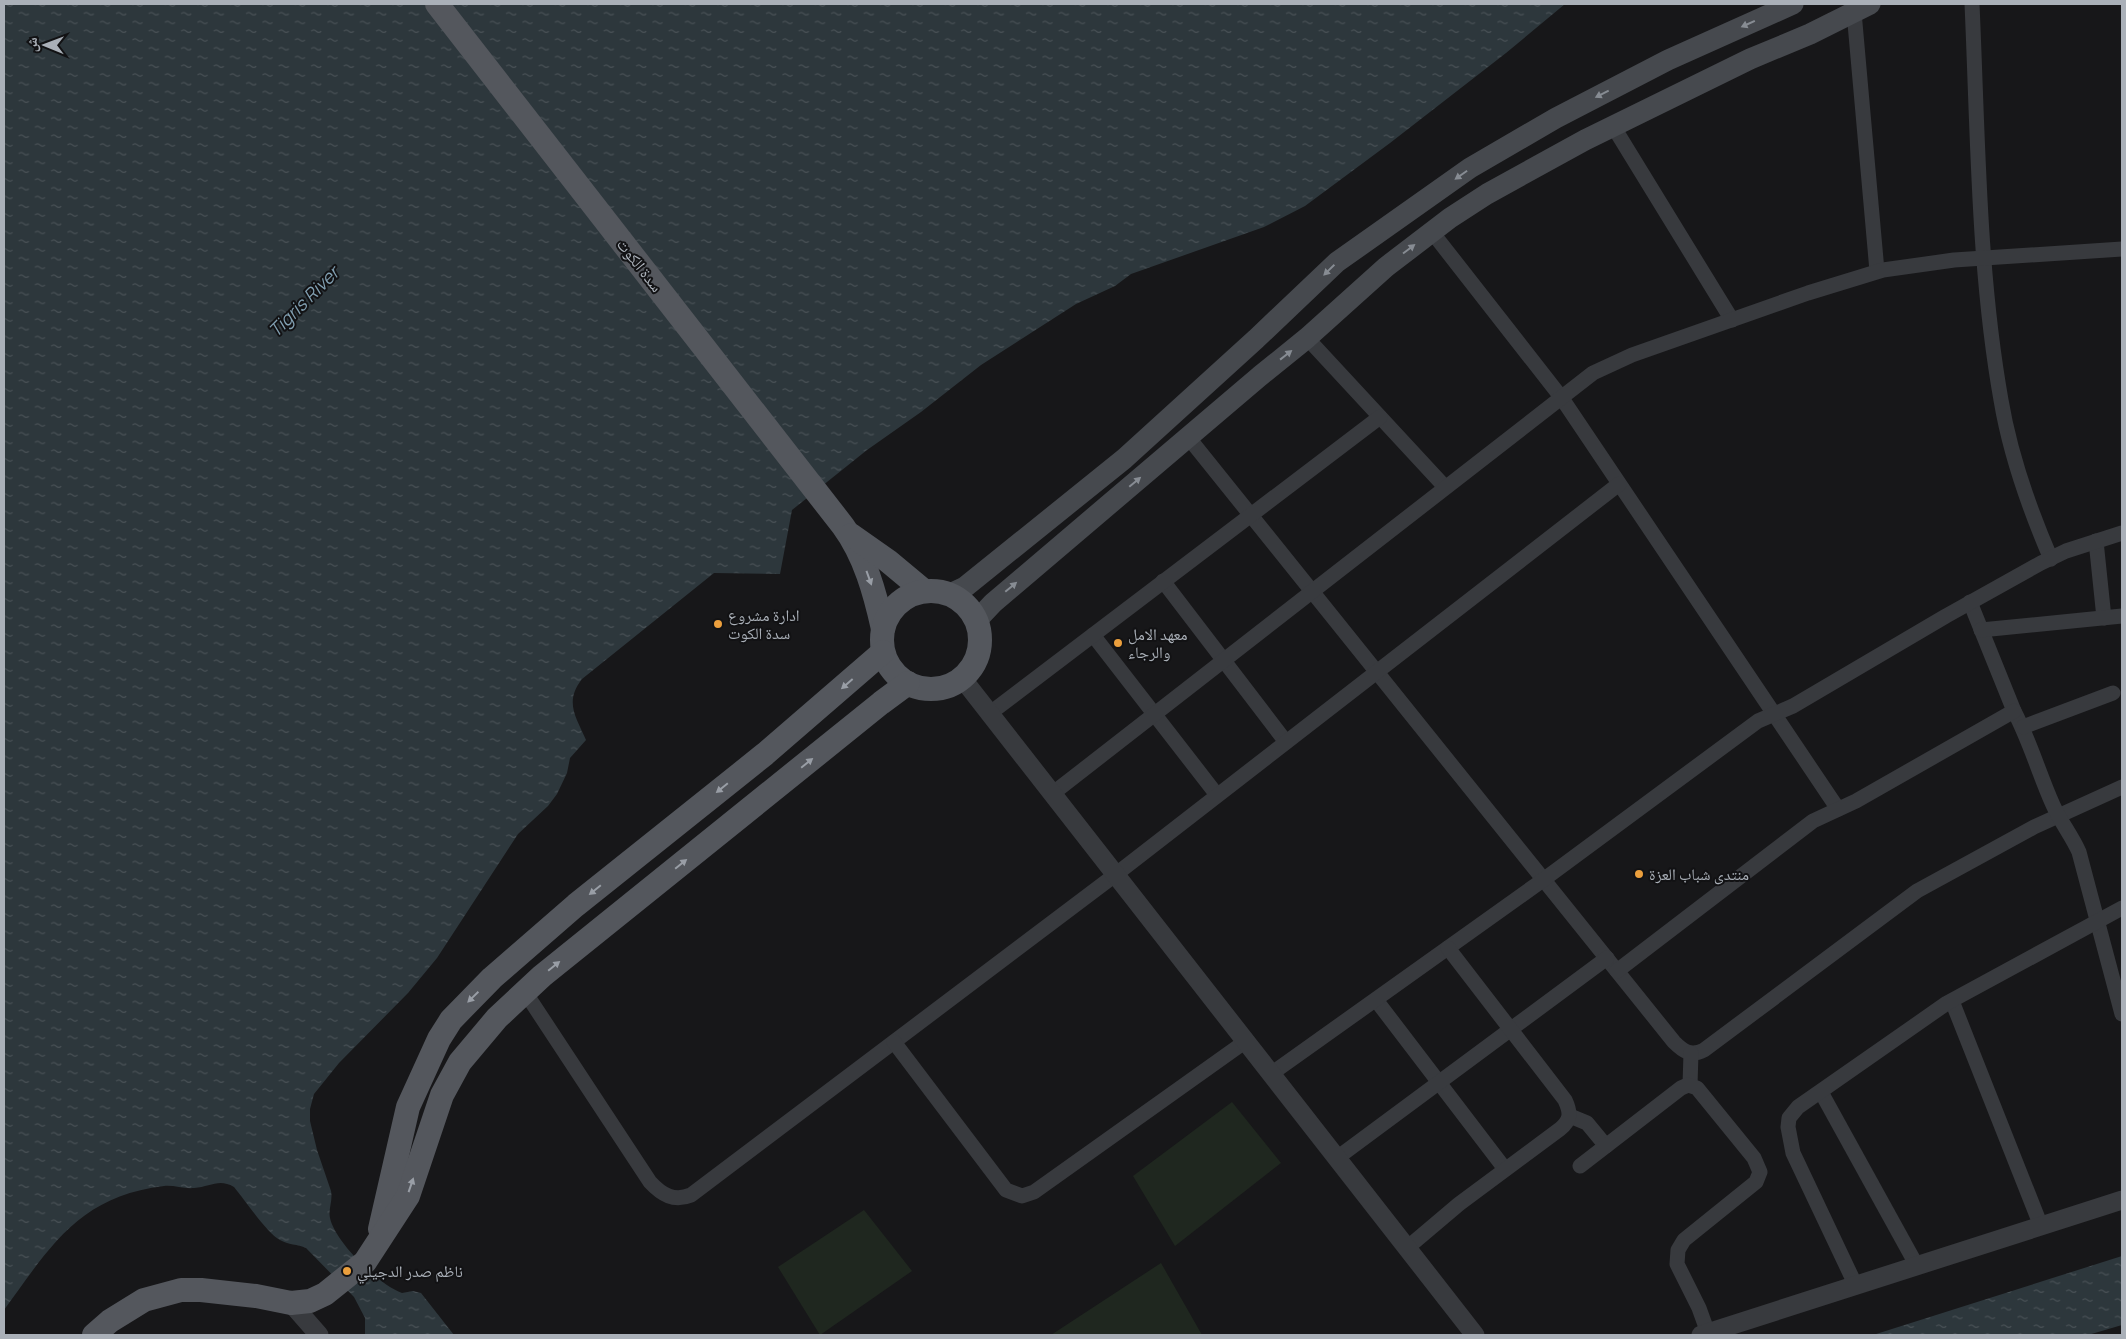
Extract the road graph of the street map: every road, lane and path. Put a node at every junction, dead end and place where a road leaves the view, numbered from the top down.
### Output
1 (437, 4) edge
2 (1793, 4) edge
3 (1972, 4) edge
4 (1862, 8) edge
5 (1614, 126) junction
6 (1432, 232) junction
7 (2122, 249) edge
8 (1984, 258) junction
9 (1877, 272) junction
10 (1732, 320) junction
11 (1307, 338) junction
12 (1239, 355) junction
13 (1260, 376) junction
14 (1561, 397) junction
15 (1380, 417) junction
16 (1188, 437) junction
17 (1619, 484) junction
18 (1445, 487) junction
19 (1250, 515) junction
20 (846, 530) junction
21 (2122, 533) edge
22 (2096, 541) junction
23 (2051, 558) junction
24 (1164, 580) junction
25 (924, 591) junction
26 (1311, 591) junction
27 (950, 594) junction
28 (1970, 602) junction
29 (2122, 616) edge
30 (2104, 618) junction
31 (976, 621) junction
32 (1981, 630) junction
33 (1093, 635) junction
34 (883, 640) junction
35 (1223, 660) junction
36 (1376, 672) junction
37 (962, 678) junction
38 (908, 683) junction
39 (2113, 693) dead end
40 (2014, 711) junction
41 (989, 714) junction
42 (1153, 714) junction
43 (1773, 714) junction
44 (2022, 727) junction
45 (1286, 742) junction
46 (2122, 787) edge
47 (1052, 794) junction
48 (1217, 796) junction
49 (1838, 809) junction
50 (2059, 816) junction
51 (1115, 875) junction
52 (1543, 880) junction
53 (2122, 908) edge
54 (2097, 921) junction
55 (1448, 948) junction
56 (1607, 958) junction
57 (1617, 971) junction
58 (525, 992) junction
59 (1376, 1000) junction
60 (1952, 1001) junction
61 (2122, 1014) edge
62 (1511, 1029) junction
63 (1246, 1041) junction
64 (894, 1042) junction
65 (1691, 1053) junction
66 (1271, 1074) junction
67 (1440, 1082) junction
68 (1690, 1085) junction
69 (1820, 1092) junction
70 (1570, 1116) junction
71 (1606, 1146) junction
72 (1337, 1158) junction
73 (1580, 1166) dead end
74 (1505, 1169) junction
75 (2122, 1200) edge
76 (2041, 1226) junction
77 (377, 1241) junction
78 (1407, 1248) junction
79 (1917, 1266) junction
80 (1856, 1286) junction
81 (291, 1303) junction
82 (1704, 1334) edge
83 (94, 1335) edge
84 (319, 1335) edge
85 (1476, 1335) edge

1 - 20 main road, سدة الكوت
2 -> 12 main road
3 - 8 street
4 - 5 main road
4 - 9 street
5 - 6 main road
5 - 10 street
11 -> 6 main road
6 - 14 street
7 - 8 street
8 - 9 street
8 - 23 street
9 - 10 street
10 - 14 street
13 -> 11 main road
11 - 15 street
12 - 13 main road
12 - 27 main road
13 - 16 main road
14 - 17 street
14 - 18 street
15 - 18 street
15 - 19 street
16 - 19 street
31 -> 16 main road
17 - 36 street
17 - 43 street
18 - 26 street
19 - 24 street
19 - 26 street
20 - 25 main road
20 -> 34 main road
21 - 22 street
22 - 23 street
22 - 30 street
23 - 28 street
24 - 33 street
24 - 35 street
25 - 27 main road
25 - 34 main road
26 - 35 street
26 - 36 street
27 - 31 main road
28 - 32 street
28 - 43 street
29 - 30 street
30 - 32 street
31 - 37 main road
32 - 40 street
33 - 41 street
33 - 42 street
34 - 38 main road
34 -> 77 main road
35 - 42 street
35 - 45 street
36 - 45 street
36 - 52 street
37 - 38 main road
37 - 41 street
58 -> 38 main road
39 - 44 street
40 - 44 street
40 - 49 street
41 - 47 street
42 - 47 street
42 - 48 street
43 - 49 street
43 - 52 street
44 - 50 street
45 - 48 street
46 - 50 street
47 - 51 street
48 - 51 street
49 - 57 street
50 - 54 street
50 - 65 street
51 - 63 street
51 - 64 street
52 - 55 street
52 - 56 street
53 - 54 street
54 - 60 street
54 - 61 street
55 - 59 street
55 - 62 street
56 - 57 street
56 - 62 street
57 - 65 street
58 - 64 street
77 -> 58 main road
59 - 66 street
59 - 67 street
60 - 69 street
60 - 76 street
62 - 67 street
62 - 70 street
63 - 64 street
63 - 66 street
65 - 68 street
66 - 72 street
67 - 72 street
67 - 74 street
68 - 71 street
68 - 82 street
69 - 79 street
69 - 80 street
70 - 71 street
70 - 74 street
71 - 73 street
72 - 78 street
74 - 78 street
75 - 76 street
76 - 79 street
77 - 81 main road
78 - 85 street
79 - 80 street
80 - 82 street
81 - 83 main road
81 - 84 street

